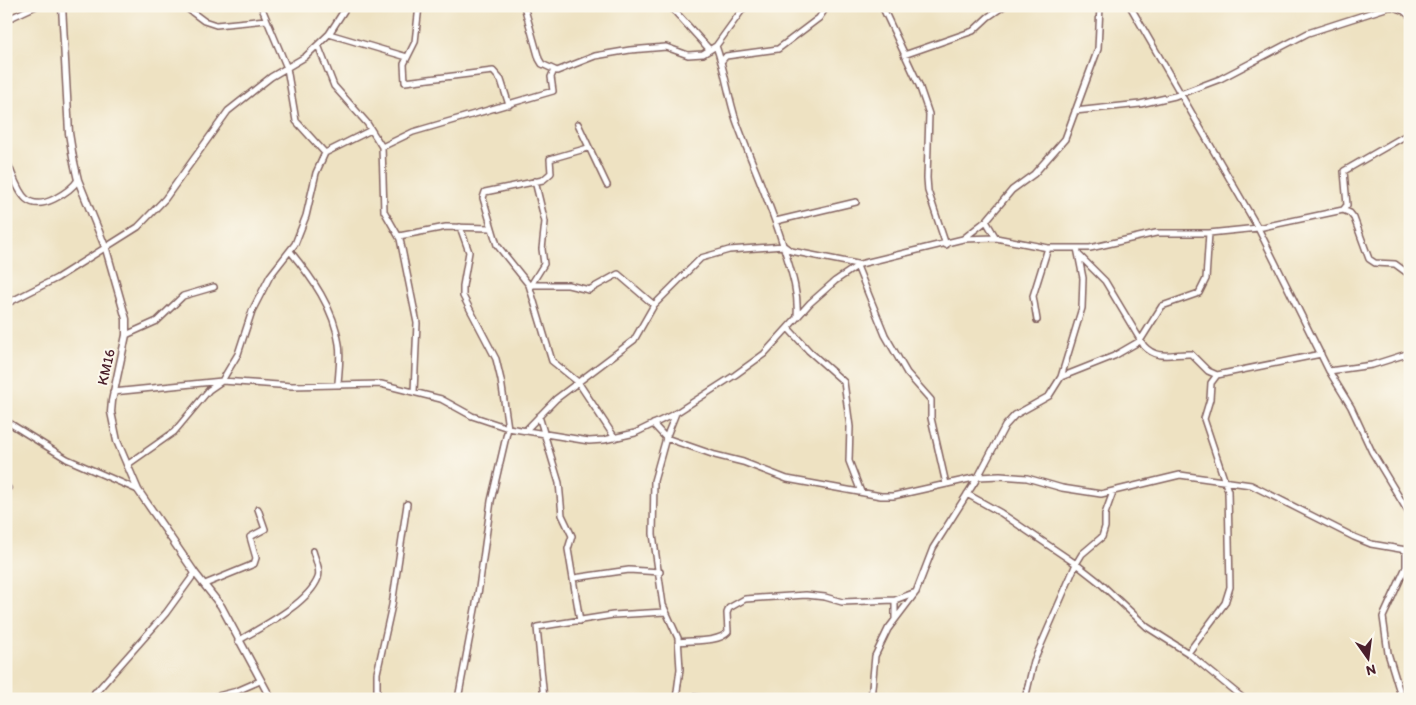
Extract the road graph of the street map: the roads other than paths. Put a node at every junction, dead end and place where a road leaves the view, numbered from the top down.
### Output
1 (36, 6) edge
2 (62, 6) edge
3 (184, 6) edge
4 (261, 6) edge
5 (347, 6) edge
6 (419, 6) edge
7 (524, 6) edge
8 (670, 6) edge
9 (745, 6) edge
10 (827, 6) edge
11 (882, 6) edge
12 (1004, 6) edge
13 (1100, 6) edge
14 (1130, 6) edge
15 (1391, 6) edge
16 (1404, 9) edge
17 (1410, 16) edge
18 (6, 20) edge
19 (266, 20) junction
20 (329, 34) junction
21 (318, 45) junction
22 (716, 46) junction
23 (710, 50) junction
24 (904, 55) junction
25 (726, 56) junction
26 (407, 57) junction
27 (722, 62) junction
28 (287, 68) junction
29 (724, 69) junction
30 (554, 70) junction
31 (1182, 94) junction
32 (509, 105) junction
33 (1075, 111) junction
34 (578, 124) dead end
35 (371, 130) junction
36 (1410, 133) edge
37 (382, 146) junction
38 (588, 148) junction
39 (325, 153) junction
40 (6, 160) edge
41 (78, 180) junction
42 (535, 181) junction
43 (607, 186) dead end
44 (856, 202) dead end
45 (1343, 210) junction
46 (776, 221) junction
47 (986, 221) junction
48 (460, 227) junction
49 (490, 228) junction
50 (1258, 228) junction
51 (1209, 233) junction
52 (398, 236) junction
53 (996, 238) junction
54 (963, 239) junction
55 (946, 244) junction
56 (784, 246) junction
57 (106, 248) junction
58 (1048, 248) junction
59 (1077, 248) junction
60 (290, 251) junction
61 (1079, 256) junction
62 (859, 265) junction
63 (1410, 275) edge
64 (530, 285) junction
65 (214, 287) dead end
66 (6, 304) edge
67 (654, 305) junction
68 (797, 316) junction
69 (1037, 320) dead end
70 (788, 328) junction
71 (126, 335) junction
72 (1140, 341) junction
73 (1410, 353) edge
74 (1321, 354) junction
75 (1329, 370) junction
76 (1217, 375) junction
77 (1061, 377) junction
78 (222, 381) junction
79 (578, 382) junction
80 (338, 383) junction
81 (113, 392) junction
82 (414, 392) junction
83 (676, 412) junction
84 (538, 416) junction
85 (6, 421) edge
86 (653, 424) junction
87 (508, 428) junction
88 (525, 431) junction
89 (543, 433) junction
90 (615, 438) junction
91 (666, 438) junction
92 (127, 465) junction
93 (978, 477) junction
94 (1225, 480) junction
95 (946, 484) junction
96 (138, 490) junction
97 (860, 492) junction
98 (1113, 492) junction
99 (967, 494) junction
100 (407, 504) dead end
101 (258, 509) dead end
102 (1410, 515) edge
103 (1408, 548) edge
104 (313, 551) dead end
105 (1076, 564) junction
106 (660, 572) junction
107 (195, 573) junction
108 (574, 578) junction
109 (205, 584) junction
110 (916, 592) junction
111 (895, 600) junction
112 (665, 612) junction
113 (895, 619) junction
114 (580, 621) junction
115 (238, 641) junction
116 (678, 642) junction
117 (1188, 653) junction
118 (260, 681) junction
119 (95, 692) junction
120 (1410, 696) edge
121 (90, 699) edge
122 (100, 699) edge
123 (206, 699) edge
124 (271, 699) edge
125 (377, 699) edge
126 (458, 699) edge
127 (544, 699) edge
128 (676, 699) edge
129 (684, 699) edge
130 (709, 699) edge
131 (871, 699) edge
132 (1025, 699) edge
133 (1244, 699) edge
134 (1403, 699) edge

1 - 18 street
2 - 41 street, KM16
3 - 19 street
4 - 19 street
5 - 20 street
6 - 26 street
7 - 30 street
8 - 23 street
9 - 22 street
10 - 25 street
11 - 24 street
12 - 24 street
13 - 33 street
14 - 31 street
15 - 16 street
15 - 31 street
16 - 17 street
19 - 28 street
20 - 21 street
20 - 26 street
21 - 28 street
21 - 35 street
22 - 23 street
22 - 27 street
23 - 30 street
24 - 55 street
25 - 27 street
25 - 29 street
26 - 32 street
27 - 29 street
28 - 39 street
28 - 57 street
29 - 46 street
30 - 32 street
31 - 33 street
31 - 50 street
32 - 37 street
33 - 47 street
34 - 38 street
35 - 37 street
35 - 39 street
36 - 45 street
37 - 52 street
38 - 42 street
38 - 43 street
39 - 60 street
40 - 41 street
41 - 57 street, KM16
42 - 49 street
42 - 64 street
44 - 46 street
45 - 50 street
45 - 63 street
46 - 56 street
47 - 53 street
47 - 54 street
48 - 49 street
48 - 52 street
48 - 87 street
49 - 64 street
50 - 51 street
50 - 74 street
51 - 59 street
51 - 72 street
52 - 82 street
53 - 54 street
53 - 58 street
54 - 55 street
55 - 62 street
56 - 62 street
56 - 67 street
56 - 68 street
57 - 66 street
57 - 71 street, KM16
58 - 59 street
58 - 69 street
59 - 61 street
60 - 78 street
60 - 80 street
61 - 72 street
61 - 77 street
62 - 68 street
62 - 95 street
64 - 67 street
64 - 79 street
65 - 71 street
67 - 79 street
68 - 70 street
70 - 83 street
70 - 97 street
71 - 81 street, KM16
72 - 76 street
72 - 77 street
73 - 75 street
74 - 75 street
74 - 76 street
75 - 102 street
76 - 94 street
77 - 93 street
78 - 80 street
78 - 81 street
78 - 92 street
79 - 84 street
79 - 90 street
80 - 82 street
81 - 92 street, KM16
82 - 87 street
83 - 86 street
83 - 91 street
84 - 88 street
84 - 89 street
85 - 96 street
86 - 90 street
86 - 91 street
87 - 88 street
87 - 126 street
88 - 89 street
89 - 90 street
89 - 108 street
91 - 97 street
91 - 106 street
92 - 96 street, KM16
93 - 95 street
93 - 98 street
93 - 99 street
94 - 98 street
94 - 103 street
94 - 117 street
95 - 97 street
96 - 107 street, KM16
98 - 105 street
99 - 105 street
99 - 110 street
100 - 125 street
101 - 109 street
103 - 134 street
104 - 115 street
105 - 117 street
105 - 132 street
106 - 108 street
106 - 112 street
107 - 109 street, KM16
107 - 119 street
108 - 114 street
109 - 115 street, KM16
110 - 111 street
110 - 113 street
111 - 113 street
111 - 116 street
112 - 114 street
112 - 116 street
113 - 131 street
114 - 127 street
115 - 118 street, KM16
116 - 128 street
117 - 133 street
118 - 123 street
118 - 124 street, KM16
119 - 121 street
119 - 122 street
120 - 134 street
129 - 130 street

